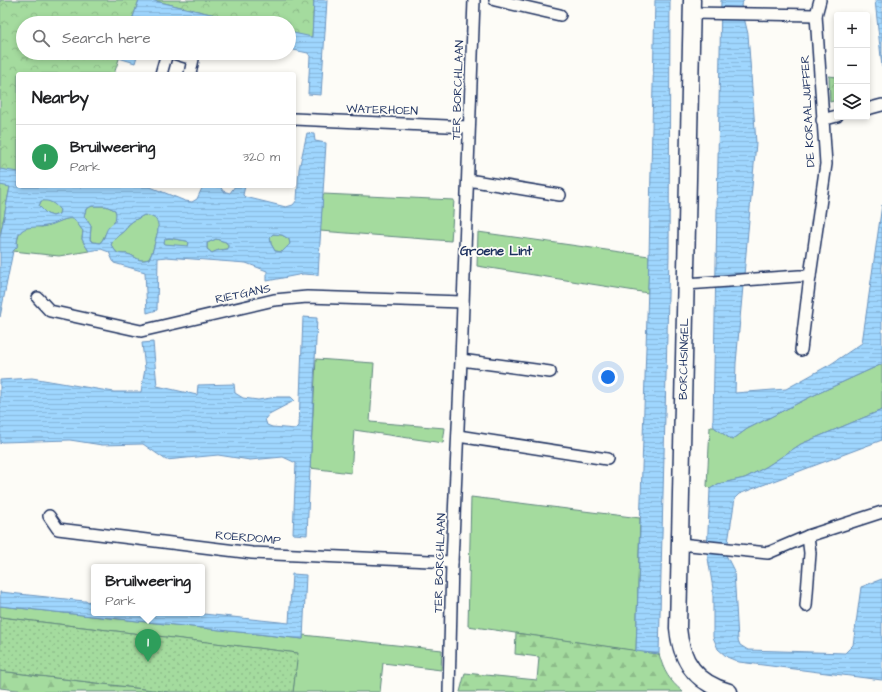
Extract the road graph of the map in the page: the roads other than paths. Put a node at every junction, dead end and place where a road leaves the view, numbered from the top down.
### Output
1 (474, 0) edge
2 (495, 0) edge
3 (820, 0) edge
4 (692, 7) edge
5 (560, 15) dead end
6 (816, 15) junction
7 (165, 60) edge
8 (193, 60) edge
9 (162, 72) edge
10 (190, 72) edge
11 (882, 105) edge
12 (870, 108) edge
13 (834, 117) edge
14 (296, 119) edge
15 (822, 120) junction
16 (469, 127) junction
17 (468, 180) junction
18 (560, 195) dead end
19 (810, 276) junction
20 (686, 284) junction
21 (38, 298) dead end
22 (463, 302) junction
23 (801, 350) dead end
24 (461, 360) junction
25 (550, 372) dead end
26 (458, 436) junction
27 (606, 459) dead end
28 (882, 512) edge
29 (49, 516) dead end
30 (808, 536) junction
31 (680, 544) junction
32 (452, 562) junction
33 (806, 606) dead end
34 (449, 692) edge
35 (729, 692) edge

1 - 16 street, TER BORCHLAAN
2 - 5 street
3 - 6 street, DE KORAALJUFFER
4 - 6 street
4 - 20 main road, BORCHSINGEL
6 - 15 street, DE KORAALJUFFER
7 - 9 street
8 - 10 street
11 - 12 street
13 - 15 street
14 - 16 street, WATERHOEN
15 - 19 street, DE KORAALJUFFER
16 - 17 street, TER BORCHLAAN
17 - 18 street
17 - 22 street, TER BORCHLAAN
19 - 20 street
19 - 23 street, DE KORAALJUFFER
20 - 31 main road, BORCHSINGEL
21 - 22 street, RIETGANS
22 - 24 street, TER BORCHLAAN
24 - 25 street
24 - 26 street, TER BORCHLAAN
26 - 27 street
26 - 32 street, TER BORCHLAAN
28 - 30 street
29 - 32 street, ROERDOMP
30 - 31 street
30 - 33 street
31 - 35 main road, BORCHSINGEL
32 - 34 street, TER BORCHLAAN

